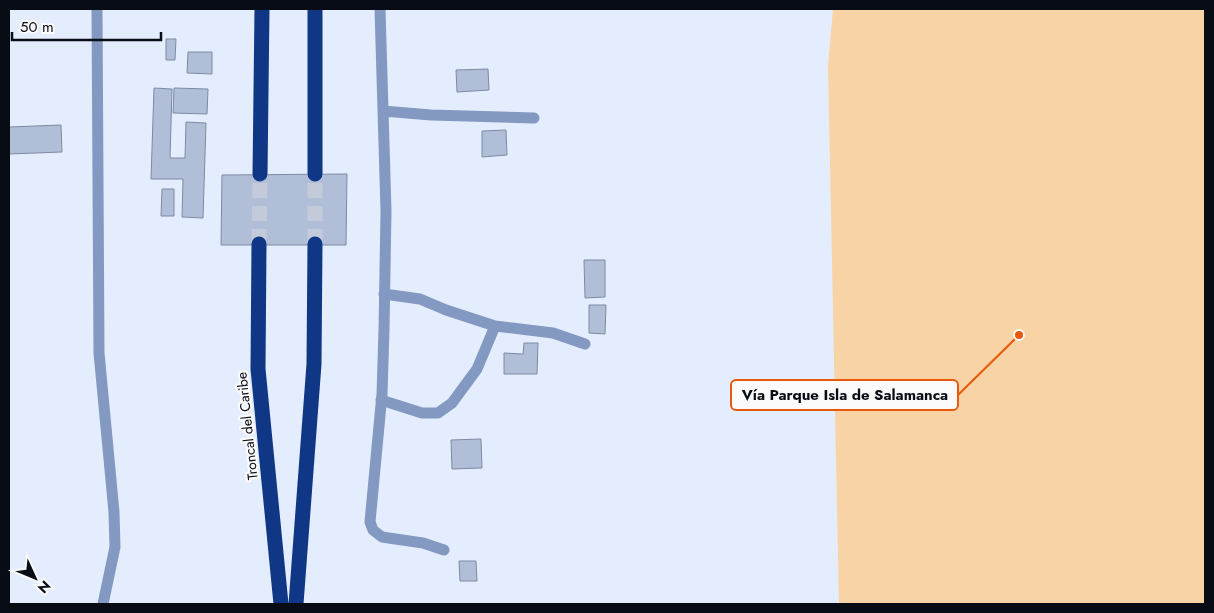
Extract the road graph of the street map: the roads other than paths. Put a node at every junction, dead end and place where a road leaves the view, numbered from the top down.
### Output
1 (97, 9) edge
2 (262, 9) edge
3 (315, 9) edge
4 (380, 9) edge
5 (384, 111) junction
6 (534, 118) dead end
7 (260, 174) tunnel mouth
8 (315, 174) tunnel mouth
9 (259, 244) tunnel mouth
10 (314, 244) tunnel mouth
11 (384, 294) junction
12 (495, 326) junction
13 (585, 344) dead end
14 (381, 400) junction
15 (444, 550) dead end
16 (102, 604) edge
17 (282, 604) edge
18 (296, 604) edge

1 - 16 lane
2 - 7 highway
3 - 8 highway
4 - 5 lane
5 - 6 lane
5 - 11 lane
9 - 17 highway, Troncal del Caribe
10 - 18 highway
11 - 12 lane
11 - 14 lane
12 - 13 lane
12 - 14 lane
14 - 15 lane

